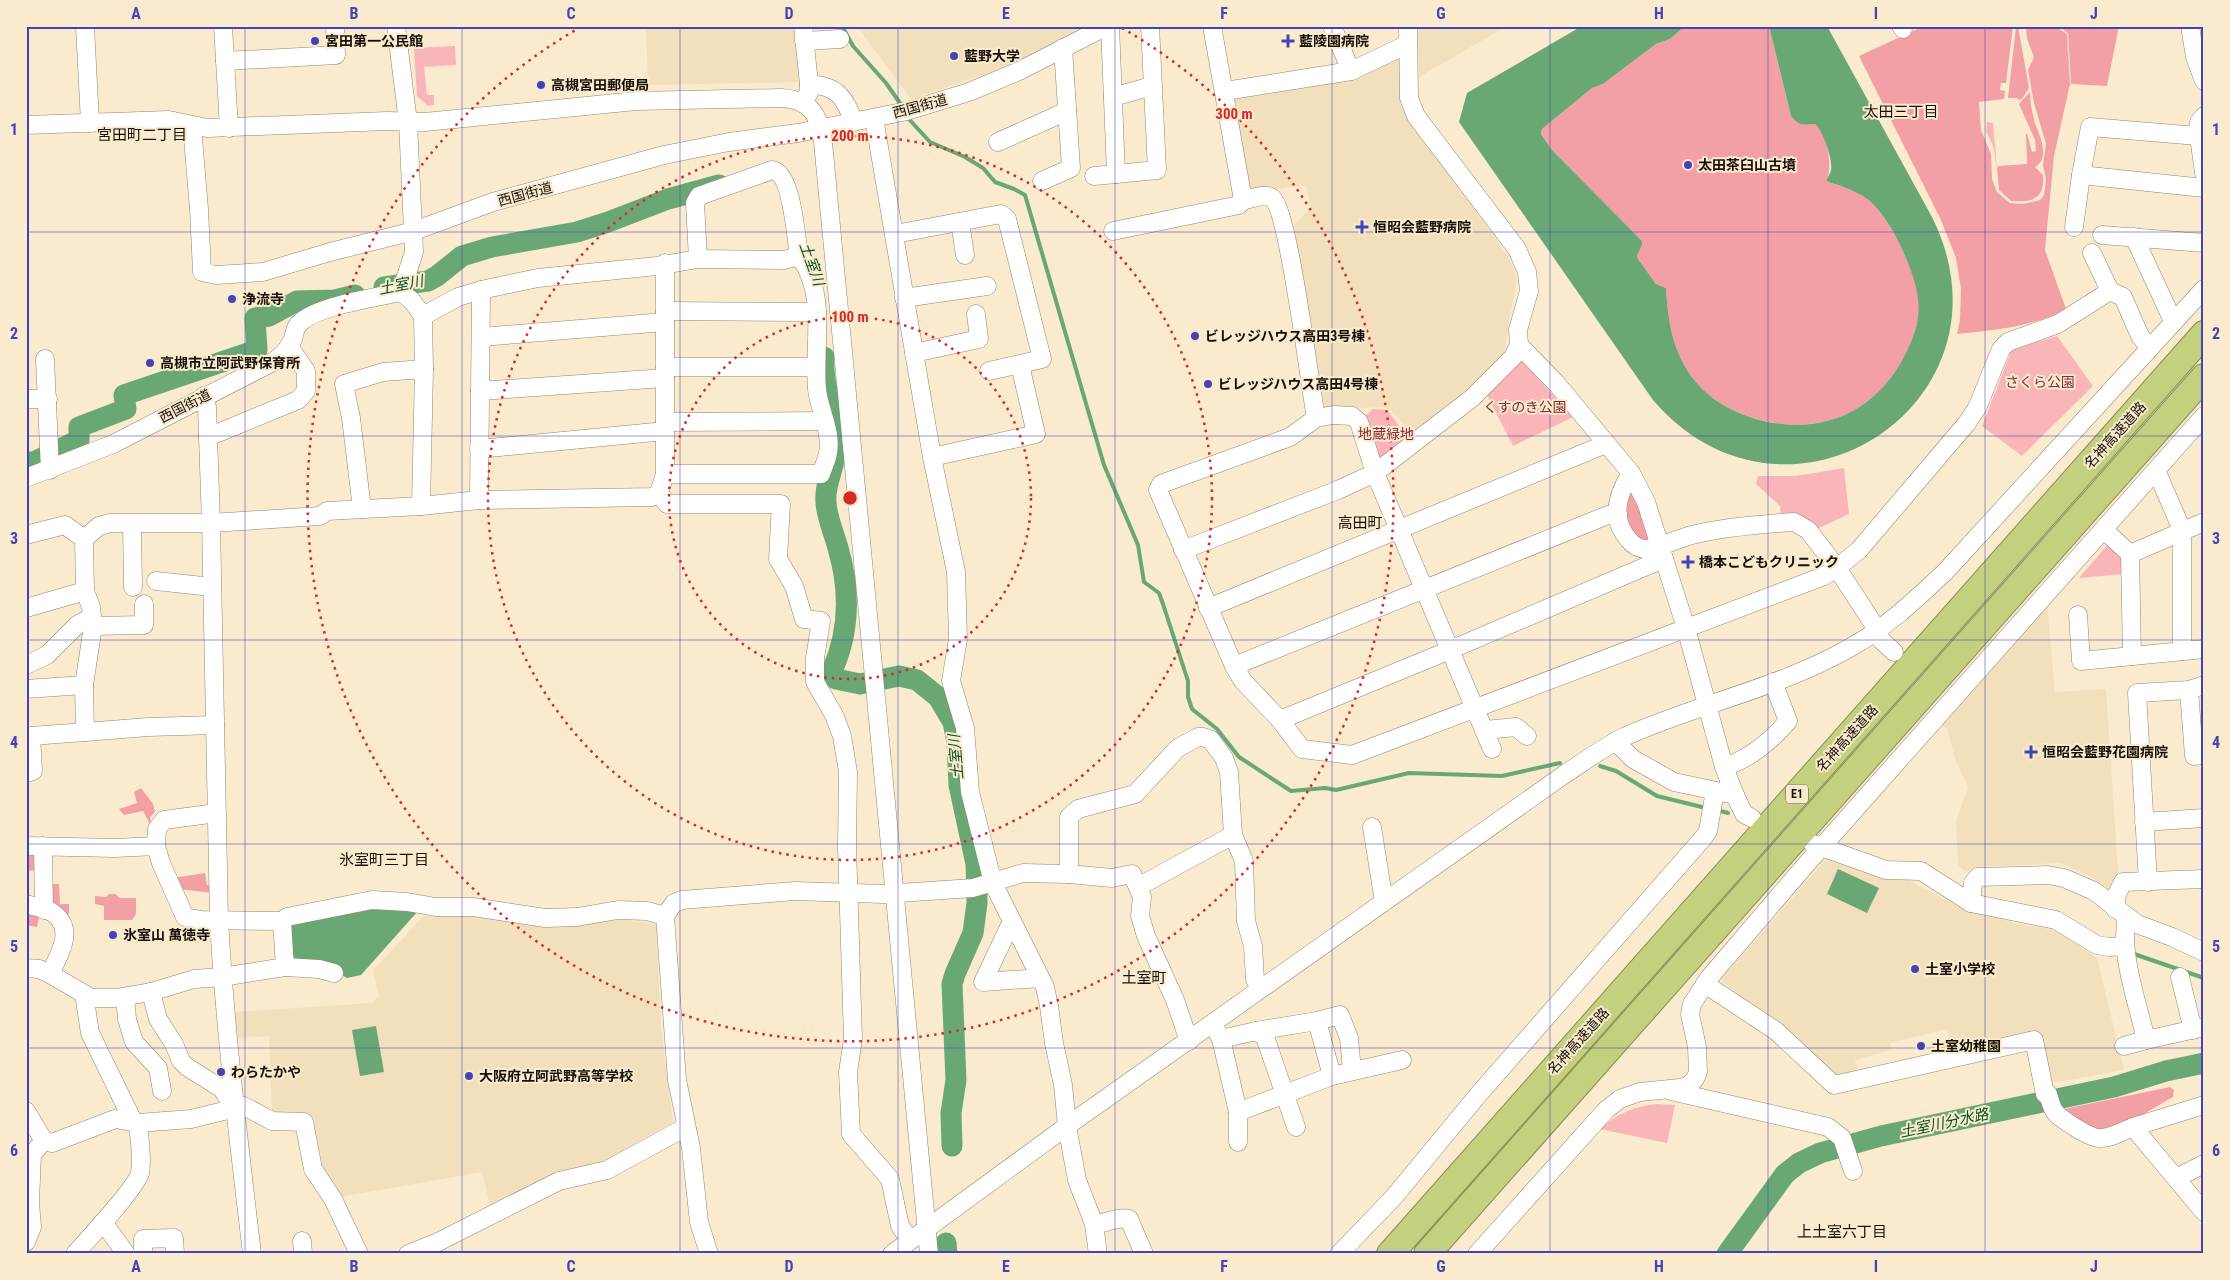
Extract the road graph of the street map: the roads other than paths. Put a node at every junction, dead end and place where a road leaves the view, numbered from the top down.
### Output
1 (85, 26) edge
2 (224, 26) edge
3 (334, 26) edge
4 (396, 26) edge
5 (1108, 26) edge
6 (1150, 26) edge
7 (1212, 26) edge
8 (1332, 26) edge
9 (1408, 26) edge
10 (2190, 26) edge
11 (803, 34) edge
12 (840, 39) dead end
13 (1408, 44) junction
14 (1063, 48) junction
15 (225, 61) junction
16 (1351, 71) junction
17 (2204, 81) edge
18 (809, 84) junction
19 (1152, 86) junction
20 (1225, 91) junction
21 (1113, 98) junction
22 (802, 103) junction
23 (1067, 111) junction
24 (2204, 116) edge
25 (874, 118) junction
26 (408, 122) junction
27 (854, 122) junction
28 (90, 123) junction
29 (26, 125) edge
30 (200, 127) junction
31 (229, 128) junction
32 (821, 129) junction
33 (2198, 136) junction
34 (998, 142) dead end
35 (2204, 173) edge
36 (1116, 174) junction
37 (2081, 175) junction
38 (1094, 176) dead end
39 (1042, 181) dead end
40 (2204, 188) edge
41 (1242, 200) junction
42 (960, 222) junction
43 (2074, 227) dead end
44 (1113, 230) dead end
45 (414, 231) junction
46 (895, 234) junction
47 (2102, 235) dead end
48 (2134, 237) junction
49 (2204, 243) edge
50 (2092, 253) dead end
51 (965, 255) dead end
52 (799, 256) junction
53 (698, 259) junction
54 (665, 263) junction
55 (987, 286) dead end
56 (481, 290) junction
57 (2204, 290) edge
58 (2110, 291) junction
59 (401, 292) junction
60 (904, 298) junction
61 (817, 312) junction
62 (976, 314) dead end
63 (423, 316) junction
64 (665, 317) junction
65 (2173, 321) junction
66 (2204, 334) edge
67 (481, 338) junction
68 (1519, 345) junction
69 (289, 346) junction
70 (2150, 348) junction
71 (914, 353) junction
72 (45, 360) dead end
73 (1020, 365) junction
74 (816, 366) junction
75 (424, 369) junction
76 (989, 371) dead end
77 (665, 373) junction
78 (2204, 377) edge
79 (480, 391) junction
80 (204, 396) junction
81 (48, 398) junction
82 (26, 399) edge
83 (2204, 416) edge
84 (1316, 418) junction
85 (824, 421) junction
86 (665, 427) junction
87 (2197, 436) edge
88 (208, 437) junction
89 (1606, 444) junction
90 (480, 449) junction
91 (932, 457) junction
92 (50, 470) junction
93 (2156, 470) junction
94 (1375, 473) junction
95 (1630, 473) junction
96 (664, 474) junction
97 (26, 478) edge
98 (659, 493) junction
99 (479, 500) junction
100 (421, 506) junction
101 (362, 509) junction
102 (1618, 514) junction
103 (2204, 522) edge
104 (211, 523) junction
105 (132, 524) junction
106 (1399, 530) junction
107 (2104, 530) junction
108 (2182, 530) junction
109 (26, 535) edge
110 (84, 539) junction
111 (1183, 550) junction
112 (1661, 552) junction
113 (2130, 554) junction
114 (1837, 568) junction
115 (156, 581) dead end
116 (133, 587) dead end
117 (212, 587) junction
118 (1424, 590) junction
119 (85, 591) junction
120 (144, 604) dead end
121 (26, 608) edge
122 (1208, 608) junction
123 (2078, 615) dead end
124 (92, 621) junction
125 (1686, 628) junction
126 (1878, 631) junction
127 (2204, 649) edge
128 (1450, 650) junction
129 (2182, 651) junction
130 (1894, 652) dead end
131 (2132, 656) junction
132 (26, 665) edge
133 (1234, 666) junction
134 (1773, 682) junction
135 (84, 685) junction
136 (2196, 687) edge
137 (26, 689) edge
138 (1707, 705) junction
139 (1476, 709) junction
140 (1280, 720) junction
141 (215, 725) junction
142 (1485, 730) junction
143 (85, 732) junction
144 (1527, 736) dead end
145 (1615, 741) junction
146 (1492, 749) dead end
147 (2204, 755) edge
148 (1724, 766) junction
149 (26, 773) edge
150 (1714, 793) junction
151 (1735, 796) junction
152 (217, 812) junction
153 (1752, 818) dead end
154 (2204, 818) edge
155 (2144, 822) junction
156 (1372, 827) dead end
157 (1233, 835) junction
158 (34, 846) edge
159 (156, 846) junction
160 (1817, 846) junction
161 (1069, 874) junction
162 (2204, 879) edge
163 (2148, 882) junction
164 (993, 883) junction
165 (1145, 883) dead end
166 (850, 894) junction
167 (895, 894) junction
168 (1384, 902) junction
169 (1971, 903) junction
170 (26, 904) edge
171 (44, 910) junction
172 (2121, 913) junction
173 (665, 916) junction
174 (219, 920) junction
175 (282, 921) junction
176 (1011, 923) junction
177 (2124, 946) junction
178 (2204, 952) edge
179 (285, 967) junction
180 (26, 968) edge
181 (334, 973) dead end
182 (50, 974) junction
183 (2180, 977) dead end
184 (222, 978) junction
185 (1040, 978) junction
186 (1705, 984) junction
187 (1260, 989) junction
188 (151, 992) junction
189 (84, 994) junction
190 (125, 997) junction
191 (1317, 1021) junction
192 (2198, 1029) edge
193 (1217, 1031) junction
194 (1256, 1031) junction
195 (2146, 1040) junction
196 (1189, 1041) junction
197 (2124, 1046) dead end
198 (180, 1057) junction
199 (1402, 1060) dead end
200 (158, 1068) junction
201 (1352, 1071) junction
202 (1332, 1076) junction
203 (1666, 1090) junction
204 (162, 1091) dead end
205 (1285, 1096) junction
206 (2204, 1106) edge
207 (235, 1108) junction
208 (26, 1112) edge
209 (1238, 1112) junction
210 (135, 1122) junction
211 (1067, 1126) junction
212 (686, 1127) junction
213 (1296, 1127) dead end
214 (2132, 1127) junction
215 (44, 1141) junction
216 (1238, 1142) dead end
217 (29, 1155) edge
218 (2204, 1164) edge
219 (1854, 1171) dead end
220 (2176, 1178) junction
221 (2204, 1212) edge
222 (102, 1222) junction
223 (1094, 1224) junction
224 (926, 1229) junction
225 (905, 1233) dead end
226 (26, 1242) edge
227 (75, 1254) edge
228 (126, 1254) edge
229 (143, 1254) edge
230 (175, 1254) edge
231 (252, 1254) edge
232 (359, 1254) edge
233 (408, 1254) edge
234 (710, 1254) edge
235 (892, 1254) edge
236 (929, 1254) edge
237 (1098, 1254) edge
238 (1144, 1254) edge
239 (1339, 1254) edge
240 (1390, 1254) edge
241 (1427, 1254) edge
242 (1477, 1254) edge

1 - 28 street
2 - 15 street
3 - 15 street
4 - 26 street
5 - 14 street, 西国街道
5 - 21 street
6 - 19 street
7 - 20 street
8 - 16 street
9 - 13 street
10 - 17 street
11 - 12 street
11 - 18 street
13 - 16 street
13 - 68 street
14 - 23 street
14 - 25 street, 西国街道
15 - 31 street
16 - 20 street
18 - 22 street
18 - 27 street
19 - 21 street
19 - 36 street
20 - 41 street
21 - 36 street
22 - 26 street
22 - 32 street
23 - 34 street
23 - 39 street
24 - 33 street
25 - 27 street, 西国街道
25 - 46 street
26 - 31 street
26 - 45 street
27 - 32 street, 西国街道
28 - 29 street
28 - 30 street
30 - 31 street
30 - 45 street, 西国街道
32 - 45 street, 西国街道
32 - 167 street
33 - 35 street
33 - 37 street
36 - 38 street
37 - 40 street
37 - 43 street
41 - 44 street
41 - 84 street
42 - 46 street
42 - 51 street
42 - 73 street
45 - 59 street
46 - 60 street
47 - 48 street
48 - 49 street
48 - 65 street
50 - 58 street
52 - 53 street
52 - 53 street
52 - 61 street
53 - 54 street
54 - 56 street
54 - 64 street
55 - 60 street
56 - 63 street
56 - 67 street
57 - 65 street
58 - 70 street
58 - 114 street
59 - 63 street
59 - 69 street, 西国街道
60 - 71 street
61 - 64 street
61 - 74 street
62 - 71 street
63 - 75 street
64 - 67 street
64 - 77 street
65 - 70 street
66 - 240 highway, 名神高速道路 / E1
67 - 79 street
68 - 89 street
68 - 94 street
69 - 80 street, 西国街道
69 - 88 street
70 - 126 street
71 - 91 street
72 - 81 street
73 - 76 street
73 - 91 street
74 - 77 street
74 - 85 street
75 - 100 street
75 - 101 street
77 - 79 street
77 - 86 street
78 - 241 highway, 名神高速道路 / E1
79 - 90 street
80 - 88 street
80 - 92 street, 西国街道
81 - 82 street
81 - 92 street
83 - 87 street
84 - 94 street
84 - 111 street
85 - 86 street
85 - 96 street
86 - 90 street
86 - 96 street
87 - 93 street
88 - 104 street
89 - 95 street
89 - 106 street
90 - 99 street
91 - 164 street
92 - 97 street, 西国街道
93 - 107 street
93 - 108 street
94 - 106 street
94 - 111 street
95 - 102 street
95 - 112 street
96 - 98 street
98 - 99 street
98 - 166 street
99 - 100 street
100 - 101 street
101 - 104 street
102 - 112 street
102 - 118 street
103 - 108 street
104 - 105 street
104 - 117 street
105 - 110 street
105 - 116 street
106 - 118 street
106 - 122 street
107 - 113 street
107 - 160 street
108 - 113 street
108 - 129 street
109 - 110 street
110 - 119 street
111 - 122 street
112 - 114 street
112 - 125 street
112 - 128 street
113 - 131 street
114 - 125 street
114 - 126 street
115 - 117 street
117 - 141 street
118 - 128 street
118 - 133 street
119 - 121 street
119 - 124 street
120 - 124 street
122 - 133 street
123 - 131 street
124 - 132 street
124 - 135 street
125 - 138 street
125 - 139 street
126 - 130 street
126 - 134 street
127 - 129 street
128 - 139 street
128 - 140 street
129 - 131 street
133 - 140 street
134 - 138 street
134 - 148 street
135 - 137 street
135 - 143 street
136 - 147 street
136 - 155 street
138 - 145 street
138 - 148 street
139 - 140 street
139 - 142 street
141 - 143 street
141 - 152 street
142 - 144 street
142 - 146 street
143 - 149 street
145 - 150 street
145 - 168 street
148 - 151 street
150 - 151 street
150 - 239 street
151 - 153 street
152 - 159 street
152 - 174 street
154 - 155 street
155 - 163 street
156 - 168 street
157 - 161 street
157 - 165 street
157 - 187 street
158 - 159 street
158 - 171 street
159 - 174 street
160 - 169 street
160 - 186 street
161 - 164 street
161 - 196 street
162 - 163 street
163 - 172 street
164 - 167 street
164 - 176 street
166 - 167 street
166 - 173 street
166 - 225 street
167 - 224 street
168 - 187 street
169 - 172 street
169 - 177 street
170 - 171 street
171 - 182 street
172 - 177 street
172 - 178 street
173 - 175 street
173 - 212 street
174 - 175 street
174 - 184 street
175 - 179 street
176 - 185 street
176 - 185 street
177 - 195 street
179 - 181 street
179 - 184 street
180 - 182 street
182 - 189 street
183 - 192 street
184 - 188 street
184 - 207 street
185 - 211 street
186 - 203 street
186 - 214 street
187 - 193 street
188 - 190 street
188 - 198 street
189 - 190 street
189 - 210 street
190 - 200 street
191 - 194 street
191 - 201 street
191 - 202 street
192 - 195 street
193 - 194 street
193 - 196 street
193 - 209 street
194 - 205 street
195 - 197 street
196 - 211 street
198 - 200 street
198 - 207 street
199 - 201 street
200 - 204 street
201 - 202 street
202 - 205 street
203 - 219 street
203 - 242 street
205 - 209 street
205 - 213 street
206 - 214 street
207 - 210 street
207 - 231 street
207 - 232 street
208 - 215 street
209 - 216 street
210 - 215 street
210 - 222 street
211 - 223 street
211 - 224 street
212 - 233 street
212 - 234 street
214 - 220 street
215 - 217 street
217 - 226 street
218 - 220 street
220 - 221 street
222 - 227 street
222 - 228 street
223 - 237 street
223 - 238 street
224 - 235 street
224 - 236 street
229 - 230 street

